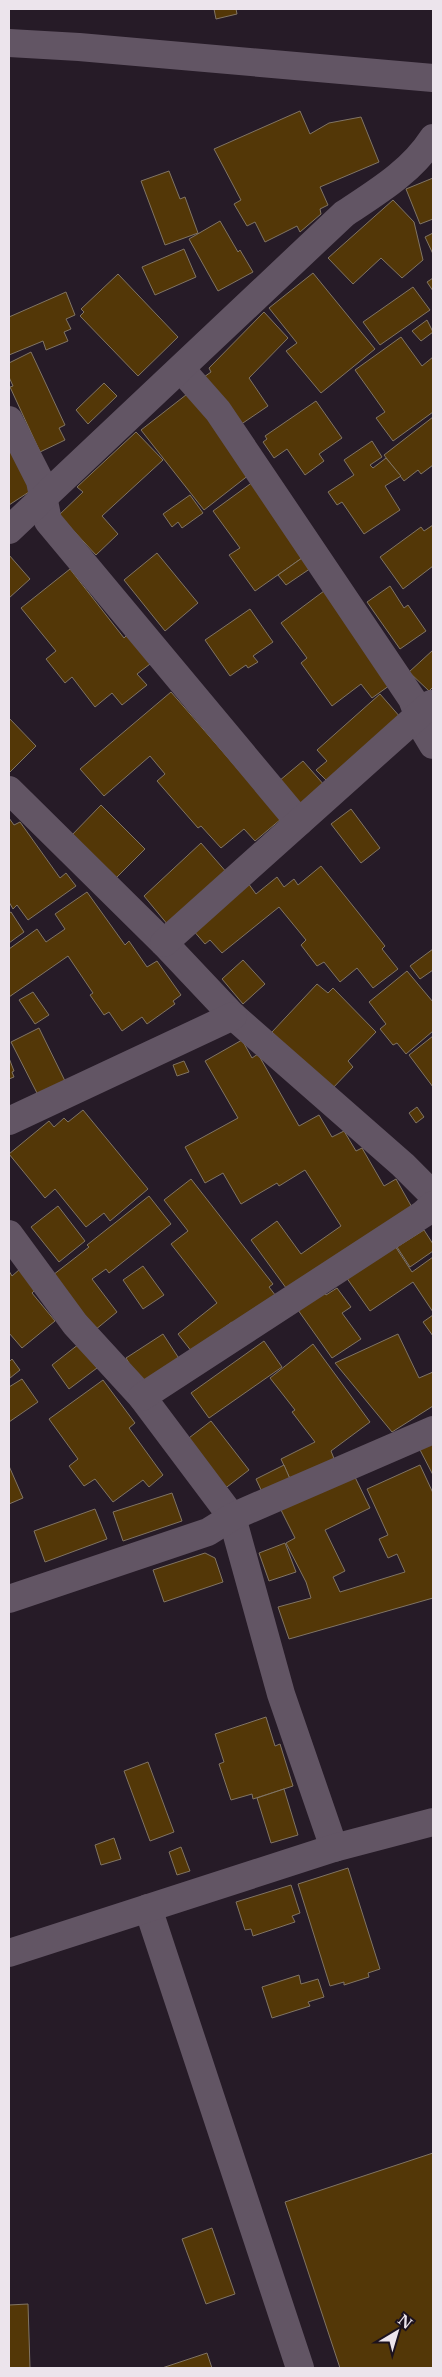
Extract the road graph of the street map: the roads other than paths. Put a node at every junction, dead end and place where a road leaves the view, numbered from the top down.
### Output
1 (9, 43) edge
2 (433, 78) edge
3 (433, 138) edge
4 (182, 369) junction
5 (9, 420) edge
6 (43, 498) junction
7 (9, 530) edge
8 (426, 709) edge
9 (433, 745) edge
10 (9, 790) edge
11 (299, 822) junction
12 (164, 943) junction
13 (233, 1016) junction
14 (9, 1121) edge
15 (433, 1195) edge
16 (433, 1205) edge
17 (9, 1234) edge
18 (142, 1397) junction
19 (433, 1430) edge
20 (232, 1518) junction
21 (9, 1599) edge
22 (433, 1822) edge
23 (334, 1848) junction
24 (148, 1908) junction
25 (9, 1953) edge
26 (300, 2368) edge

1 - 2 street
3 - 4 street
4 - 6 street
4 - 8 street
5 - 6 street
6 - 7 street
6 - 11 street
8 - 9 street
8 - 11 street
10 - 12 street
11 - 12 street
12 - 13 street
13 - 14 street
13 - 15 street
16 - 18 street
17 - 18 street
18 - 20 street
19 - 20 street
20 - 21 street
20 - 23 street
22 - 23 street
23 - 24 street
24 - 25 street
24 - 26 street

